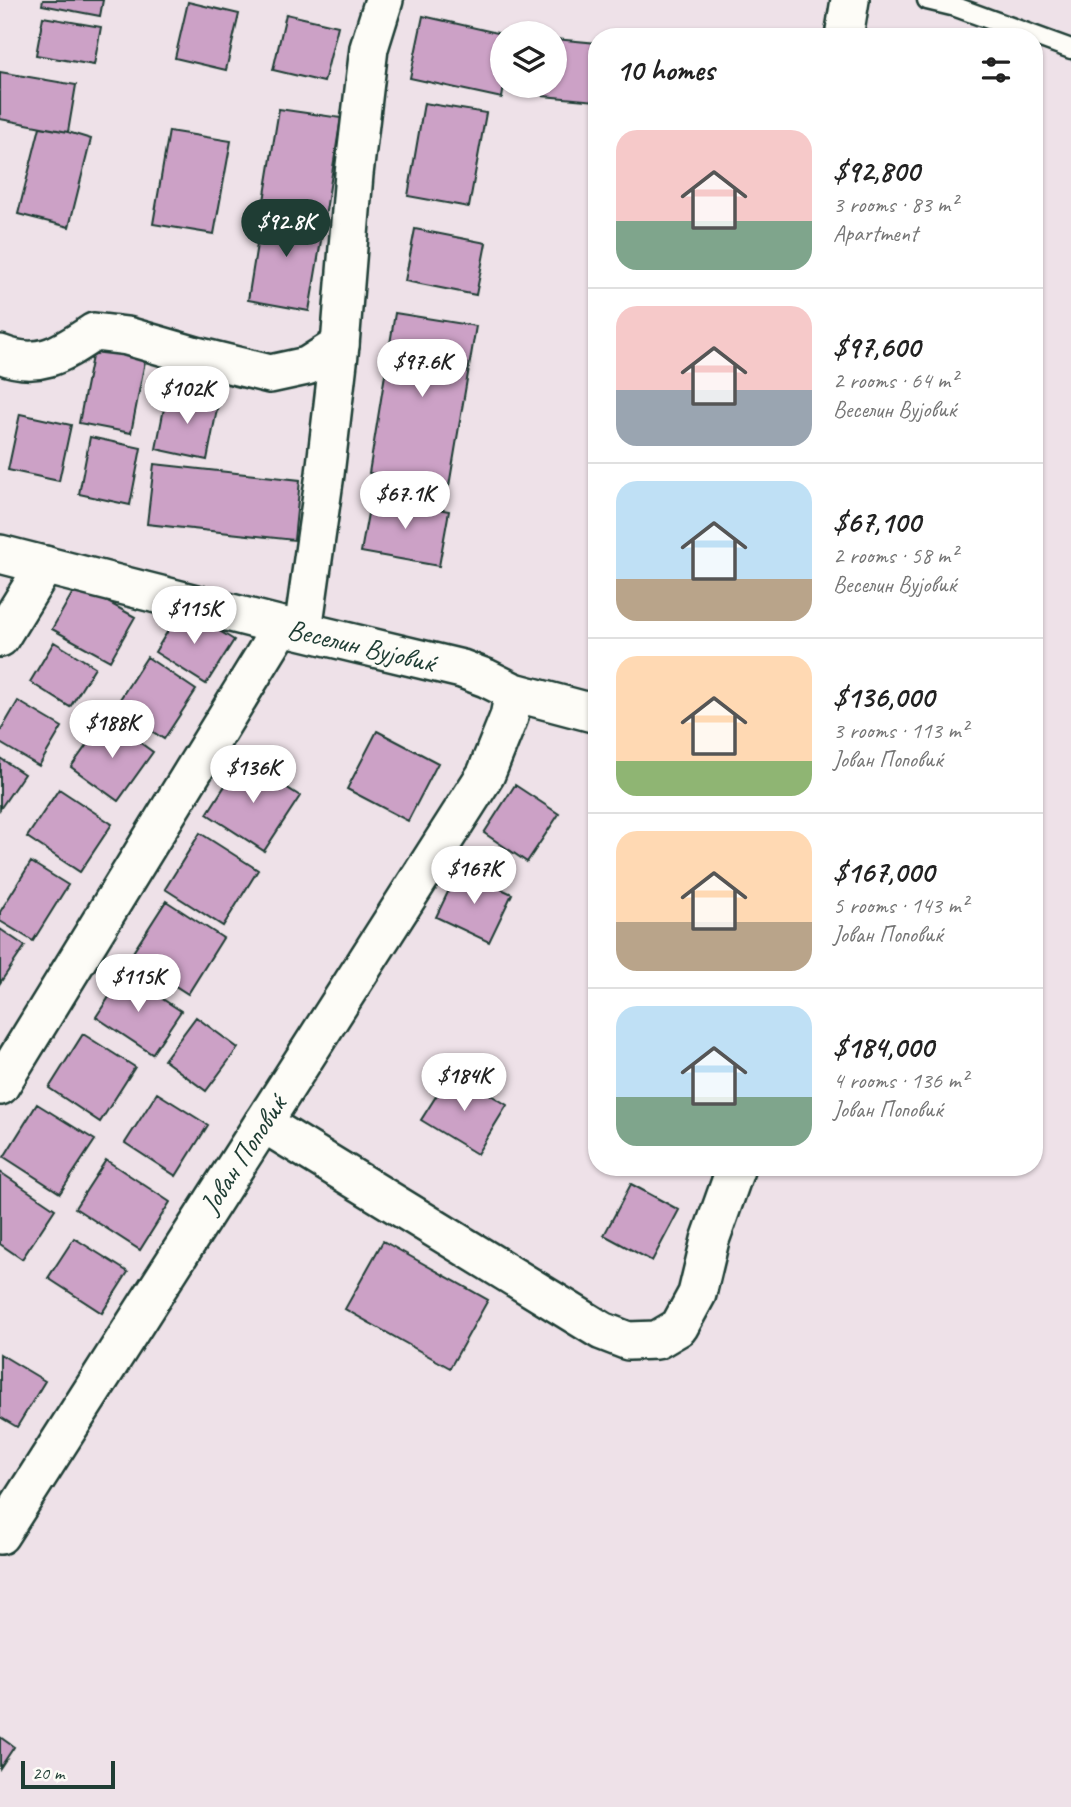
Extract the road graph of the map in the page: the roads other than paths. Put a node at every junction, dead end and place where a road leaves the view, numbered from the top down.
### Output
1 (384, 0) edge
2 (850, 0) edge
3 (927, 0) edge
4 (845, 28) edge
5 (1015, 28) edge
6 (1043, 38) edge
7 (1071, 49) edge
8 (340, 345) junction
9 (0, 354) edge
10 (0, 554) edge
11 (45, 565) junction
12 (293, 628) junction
13 (0, 638) edge
14 (514, 692) junction
15 (588, 712) edge
16 (0, 1086) edge
17 (263, 1123) junction
18 (733, 1176) edge
19 (0, 1535) edge

1 - 8 street
2 - 4 street
3 - 5 lane
6 - 7 lane
8 - 9 street
8 - 12 street
10 - 11 street, Веселин Вујовиќ
11 - 12 street, Веселин Вујовиќ
11 - 13 street
12 - 14 street, Веселин Вујовиќ
12 - 16 street
14 - 15 street, Веселин Вујовиќ
14 - 17 street, Јован Поповиќ
17 - 18 street
17 - 19 street, Јован Поповиќ

